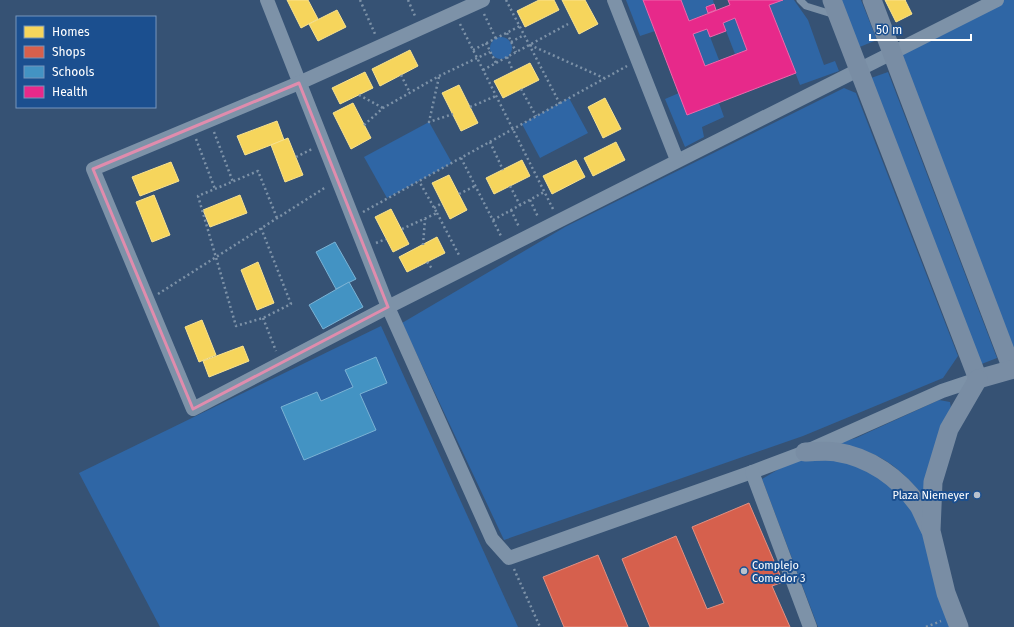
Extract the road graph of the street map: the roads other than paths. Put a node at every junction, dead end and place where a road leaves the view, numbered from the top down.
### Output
1 (267, 0) edge
2 (614, 0) edge
3 (800, 0) edge
4 (872, 0) edge
5 (997, 0) edge
6 (481, 1) edge
7 (836, 8) edge
8 (892, 52) junction
9 (859, 69) junction
10 (300, 83) junction
11 (677, 160) junction
12 (388, 307) junction
13 (1013, 368) edge
14 (978, 379) junction
15 (805, 452) junction
16 (752, 472) junction
17 (931, 531) junction
18 (810, 627) edge
19 (958, 627) edge

1 - 10 street
2 - 11 street
3 - 7 lane
4 - 8 street
5 - 8 street
6 - 10 street
7 - 9 street
8 - 9 street
8 - 13 street
9 - 11 street
9 - 14 street
10 - 12 street
10 - 12 street
11 - 12 street
12 - 16 street
13 - 14 street
14 - 15 street
14 - 17 street
15 - 16 street
15 - 17 street
16 - 18 street
17 - 19 street

